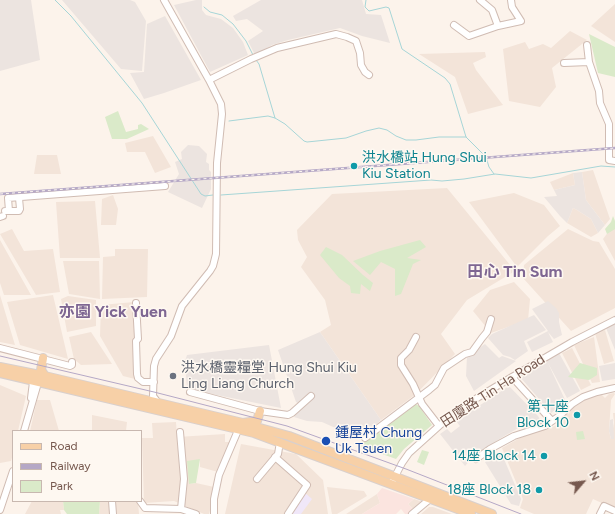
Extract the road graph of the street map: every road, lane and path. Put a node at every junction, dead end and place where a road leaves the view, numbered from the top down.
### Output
1 (164, 0) edge
2 (480, 0) edge
3 (510, 0) edge
4 (454, 25) dead end
5 (498, 26) junction
6 (587, 45) dead end
7 (589, 62) junction
8 (564, 63) dead end
9 (369, 75) dead end
10 (209, 80) junction
11 (615, 161) edge
12 (165, 186) dead end
13 (19, 198) junction
14 (4, 214) edge
15 (136, 303) dead end
16 (491, 319) dead end
17 (615, 320) edge
18 (416, 337) dead end
19 (0, 348) edge
20 (43, 358) junction
21 (72, 362) dead end
22 (0, 367) edge
23 (0, 374) edge
24 (37, 376) junction
25 (512, 377) junction
26 (154, 382) junction
27 (615, 388) edge
28 (190, 392) dead end
29 (153, 396) junction
30 (311, 396) dead end
31 (420, 397) junction
32 (140, 399) junction
33 (159, 404) junction
34 (260, 411) junction
35 (552, 421) junction
36 (259, 425) junction
37 (242, 426) junction
38 (439, 426) junction
39 (24, 430) edge
40 (180, 432) dead end
41 (281, 438) junction
42 (365, 438) dead end
43 (275, 457) junction
44 (476, 459) dead end
45 (12, 474) edge
46 (257, 479) dead end
47 (393, 480) junction
48 (430, 499) junction
49 (112, 502) edge
50 (141, 502) edge
51 (181, 509) junction
52 (0, 510) edge
53 (615, 511) edge
54 (114, 514) edge
55 (196, 514) edge
56 (214, 514) edge
57 (288, 514) edge
58 (412, 514) edge
59 (471, 514) edge
60 (492, 514) edge
61 (600, 514) edge

1 - 10 street
2 - 5 street
3 - 5 street
4 - 5 street
6 - 7 street
7 - 8 street
7 - 11 street
9 - 10 street
10 - 26 street
12 - 13 street
13 - 14 street
13 - 14 street
15 - 26 street
16 - 31 street
17 - 25 street, 田廈路 Tin Ha Road
18 - 31 street
19 - 20 street
20 - 21 street
20 - 24 main road
22 - 24 main road
23 - 24 main road
24 - 32 main road
24 - 37 main road
24 - 39 street
25 - 35 street
25 - 38 street, 田廈路 Tin Ha Road
26 - 29 street
27 - 35 street
28 - 34 street
29 - 32 street
29 - 33 street
30 - 34 street
31 - 38 street
31 - 42 street
32 - 33 main road
33 - 37 main road
34 - 36 main road
35 - 44 street
36 - 37 main road
36 - 41 main road
37 - 41 main road
37 - 56 street
38 - 47 street, 田廈路 Tin Ha Road
40 - 51 street
41 - 43 street
41 - 47 main road
43 - 46 street
43 - 57 street
45 - 52 street
47 - 48 main road
47 - 60 main road
48 - 58 street
48 - 59 main road
49 - 54 street
50 - 51 street
51 - 55 street
53 - 61 street

